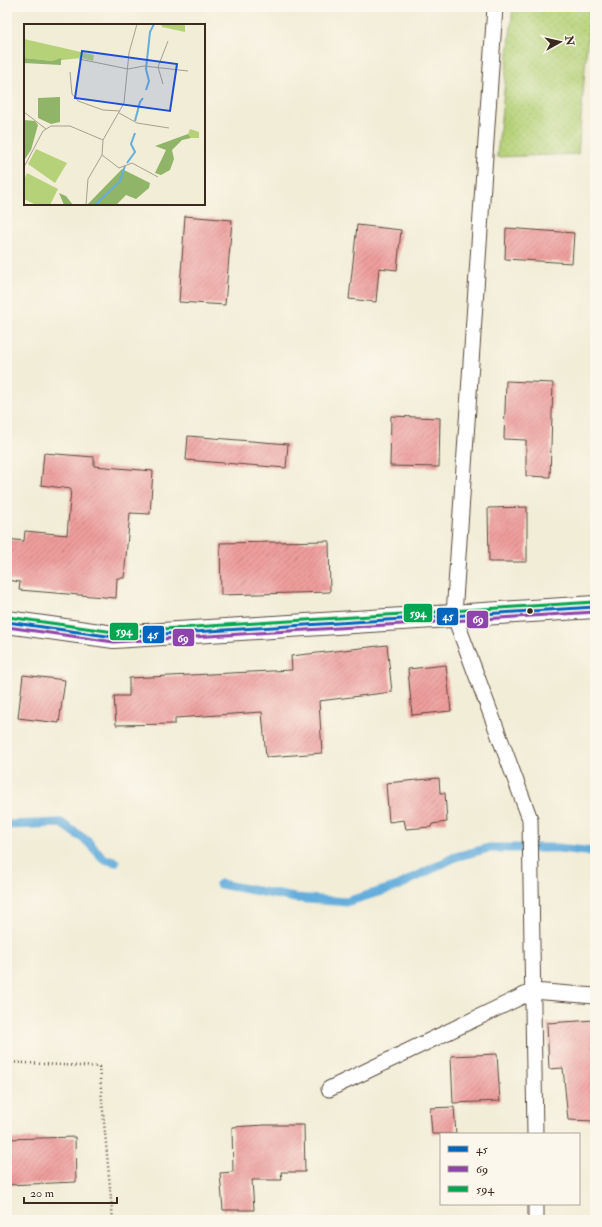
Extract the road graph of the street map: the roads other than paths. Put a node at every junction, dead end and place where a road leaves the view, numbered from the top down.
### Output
1 (495, 7) edge
2 (595, 607) edge
3 (454, 615) junction
4 (7, 622) edge
5 (533, 991) junction
6 (595, 996) edge
7 (329, 1089) dead end
8 (535, 1133) edge
9 (536, 1205) edge
10 (536, 1220) edge

1 - 3 lane
2 - 3 street
3 - 4 street
3 - 5 lane
5 - 6 lane
5 - 7 lane
5 - 8 lane
9 - 10 lane

